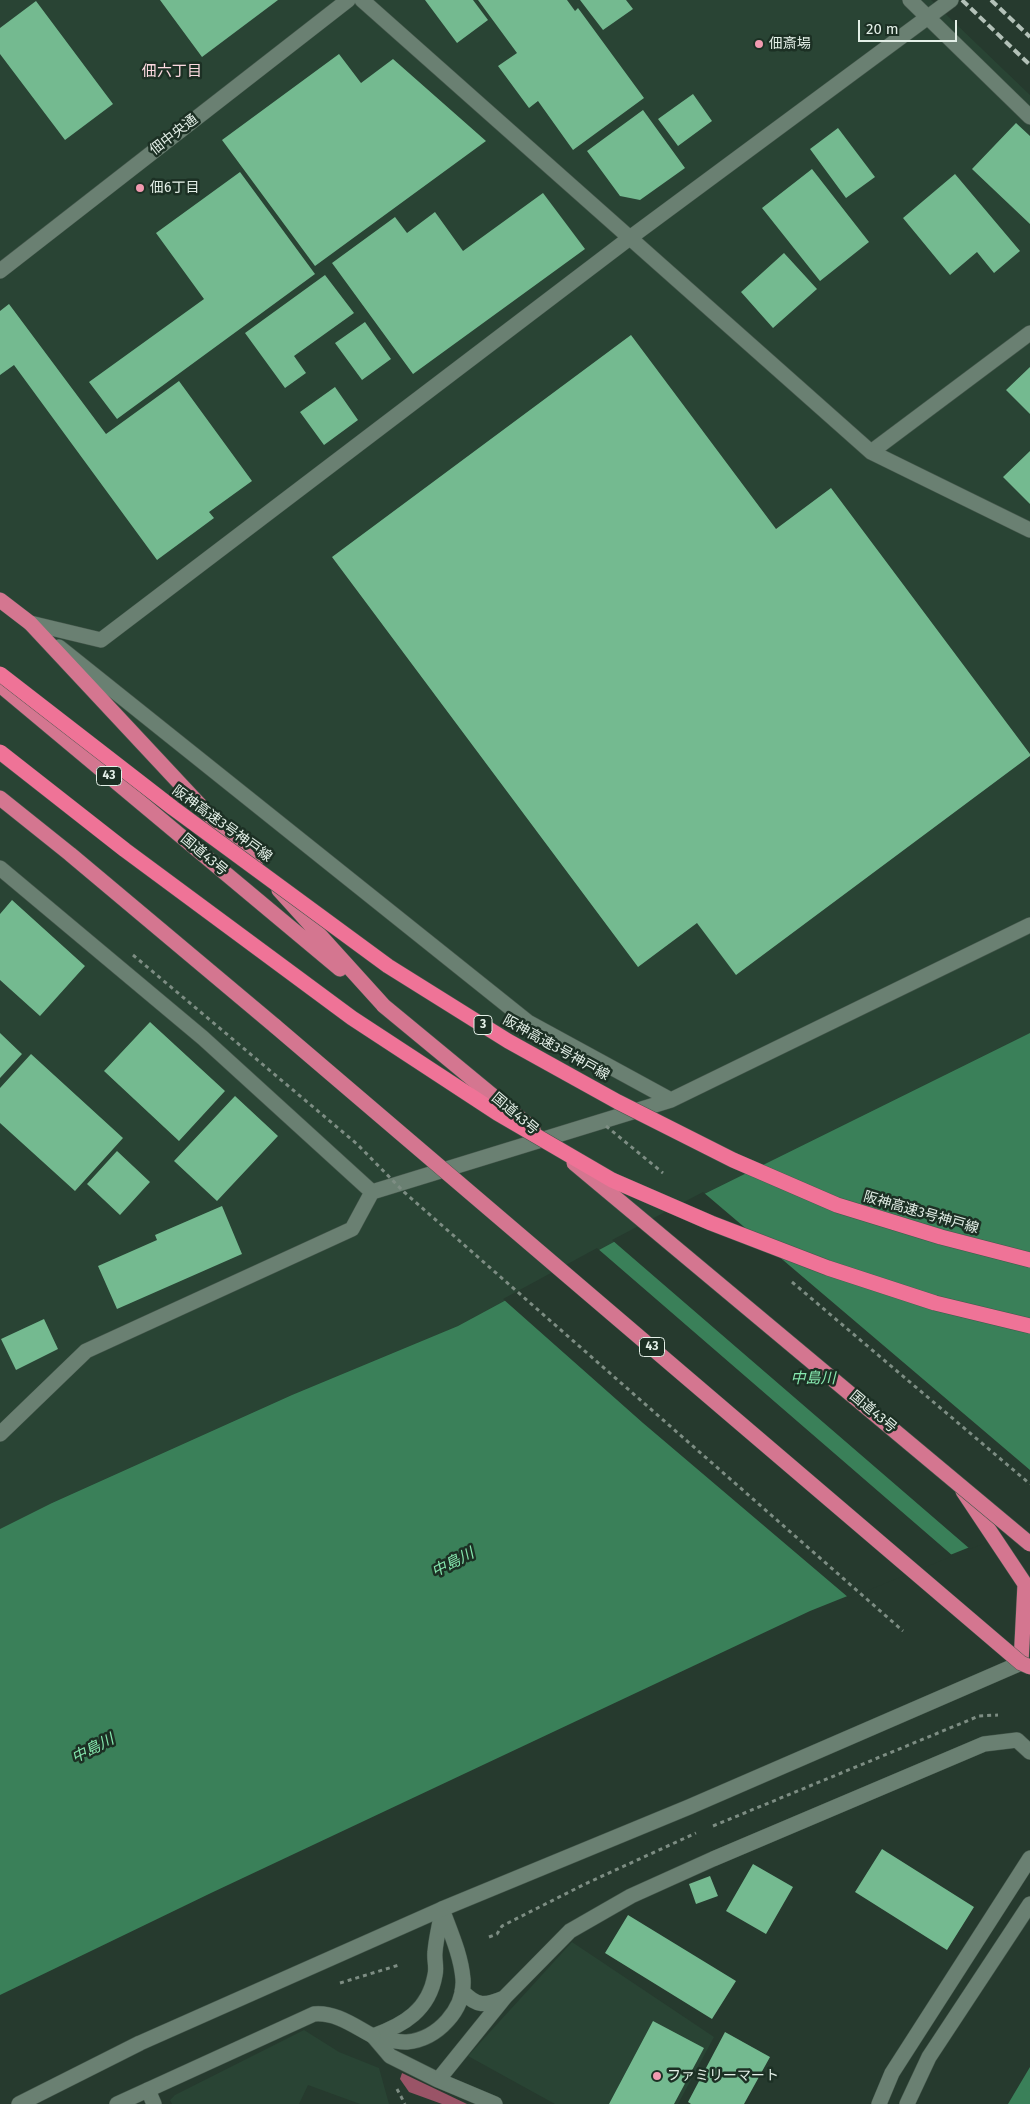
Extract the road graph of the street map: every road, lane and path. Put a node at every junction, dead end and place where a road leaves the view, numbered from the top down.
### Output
1 (348, 0) edge
2 (362, 0) edge
3 (910, 0) edge
4 (950, 0) edge
5 (928, 18) junction
6 (1030, 117) edge
7 (631, 237) junction
8 (0, 271) edge
9 (1030, 333) edge
10 (870, 452) junction
11 (1030, 530) edge
12 (0, 600) edge
13 (30, 623) junction
14 (0, 674) edge
15 (0, 685) edge
16 (0, 752) edge
17 (0, 798) edge
18 (0, 868) edge
19 (1030, 925) edge
20 (133, 955) dead end
21 (384, 1006) junction
22 (671, 1100) junction
23 (372, 1192) junction
24 (1030, 1260) edge
25 (1030, 1326) edge
26 (0, 1434) edge
27 (959, 1485) junction
28 (1030, 1544) edge
29 (903, 1631) dead end
30 (1027, 1663) edge
31 (1030, 1677) edge
32 (1006, 1715) dead end
33 (1030, 1752) edge
34 (709, 1828) dead end
35 (700, 1832) dead end
36 (1030, 1858) edge
37 (1030, 1904) edge
38 (442, 1909) junction
39 (489, 1937) dead end
40 (462, 1992) junction
41 (505, 1997) junction
42 (373, 2036) junction
43 (438, 2080) junction
44 (396, 2087) dead end
45 (148, 2090) junction
46 (19, 2104) edge
47 (117, 2104) edge
48 (154, 2104) edge
49 (405, 2104) edge
50 (495, 2104) edge
51 (879, 2104) edge
52 (906, 2104) edge

1 - 8 street, 佃中央通
2 - 7 street
3 - 5 street
4 - 5 street
5 - 6 street
5 - 7 street
7 - 10 street
7 - 13 street
9 - 10 street
10 - 11 street
12 - 13 highway
13 - 21 highway, bridge
13 - 22 street
14 - 24 highway, 阪神高速3号神戸線 / 3, bridge
15 - 21 highway, 国道43号 / 43
16 - 25 highway, bridge
17 - 30 highway, 43, bridge
18 - 23 street
19 - 22 street
20 - 29 path, bridge
21 - 27 highway, 国道43号 / 43, bridge
22 - 23 street
23 - 26 street
27 - 28 highway, 国道43号 / 43, bridge
27 - 30 highway, bridge
30 - 31 highway, 43
30 - 38 street
32 - 34 path
33 - 41 street
35 - 39 path
36 - 51 street
37 - 52 street
38 - 40 street
38 - 42 street
38 - 46 street
40 - 41 street
40 - 42 street
41 - 43 street
42 - 43 street
42 - 45 street
43 - 50 street
44 - 49 path
45 - 47 street
45 - 48 street

